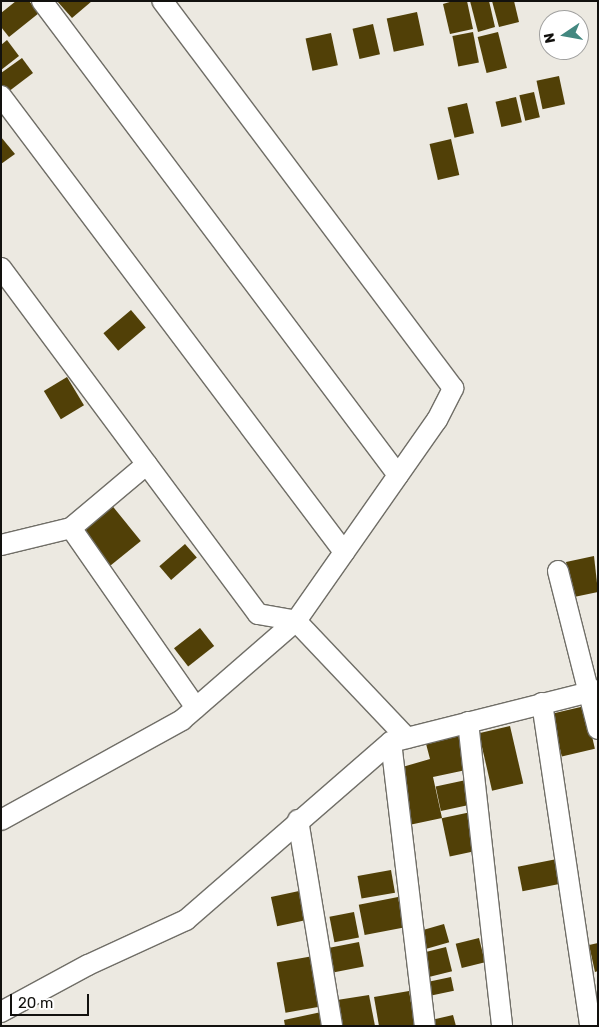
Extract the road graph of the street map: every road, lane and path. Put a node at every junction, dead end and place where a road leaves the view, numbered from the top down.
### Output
1 (42, 1) edge
2 (162, 1) edge
3 (1, 96) edge
4 (2, 269) edge
5 (147, 464) junction
6 (398, 475) junction
7 (71, 528) junction
8 (1, 545) edge
9 (344, 552) junction
10 (558, 571) dead end
11 (296, 621) junction
12 (592, 691) edge
13 (542, 703) junction
14 (196, 708) junction
15 (468, 722) junction
16 (598, 729) edge
17 (399, 740) junction
18 (1, 820) edge
19 (298, 820) junction
20 (1, 1012) edge
21 (588, 1023) edge
22 (332, 1026) edge
23 (425, 1026) edge
24 (502, 1026) edge

1 - 6 street
2 - 6 street
3 - 9 street
4 - 5 street
5 - 7 street
5 - 11 street
6 - 9 street
7 - 8 street
7 - 14 street
9 - 11 street
10 - 12 street
11 - 14 street
11 - 17 street
12 - 13 street
12 - 16 street
13 - 15 street
13 - 21 street
14 - 18 street
15 - 17 street
15 - 24 street
17 - 19 street
17 - 23 street
19 - 20 street
19 - 22 street

